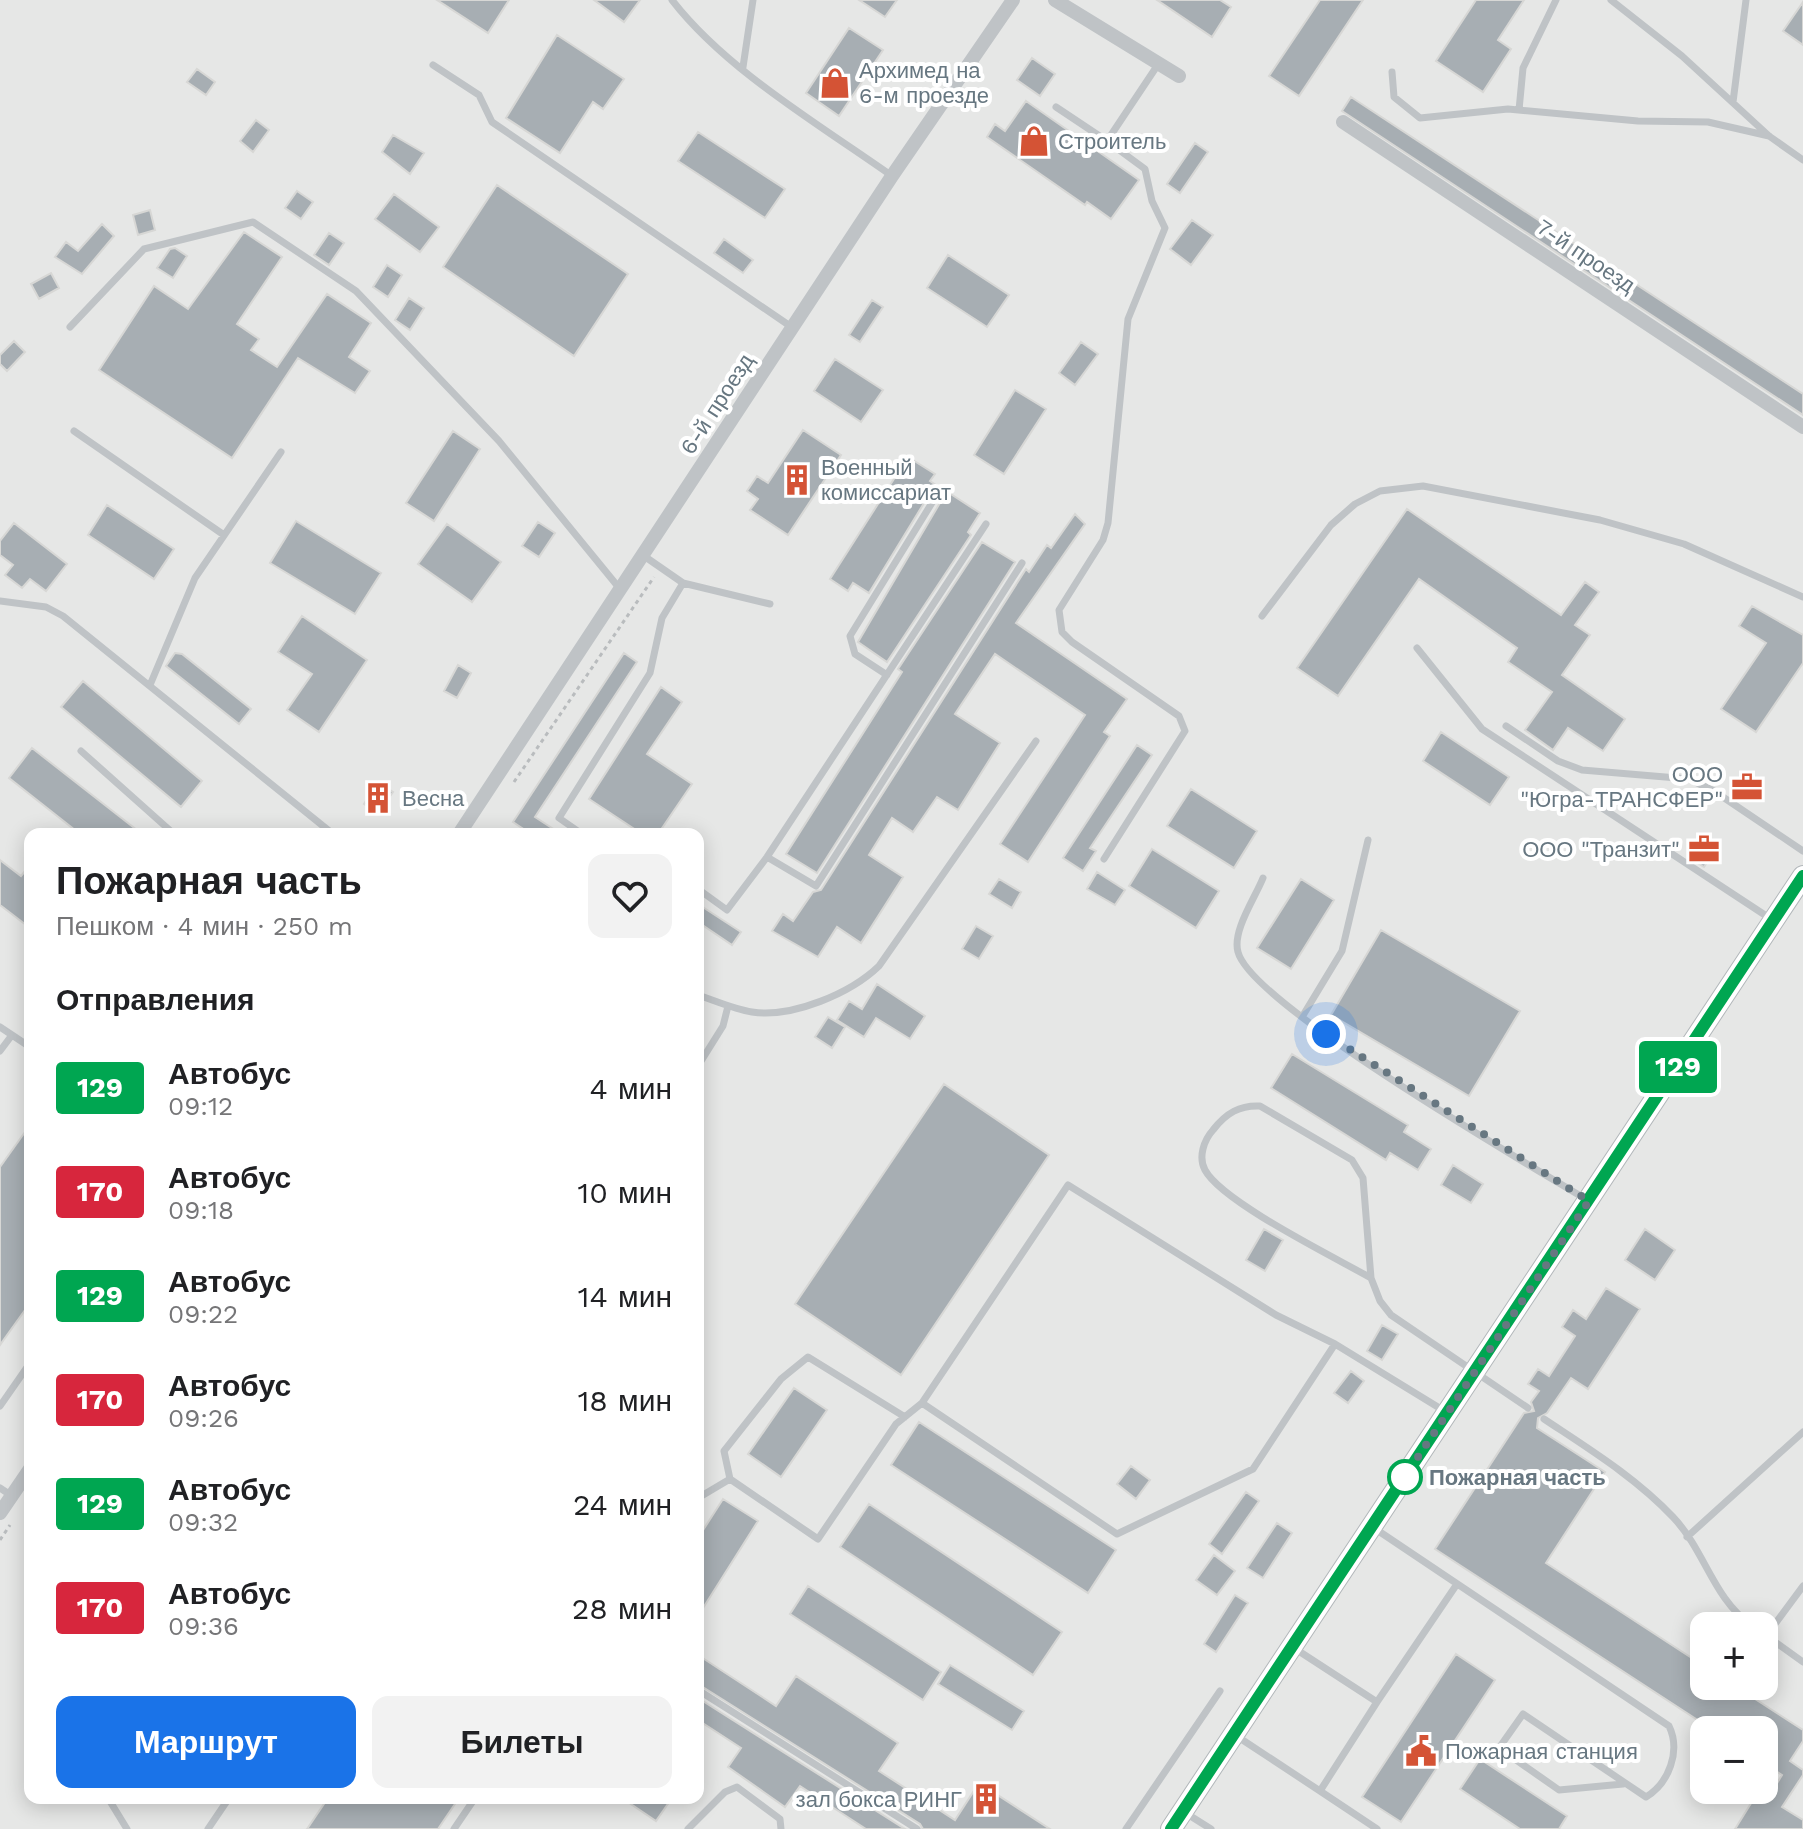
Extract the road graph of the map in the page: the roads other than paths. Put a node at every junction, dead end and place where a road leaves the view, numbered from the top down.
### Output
1 (672, 0) edge
2 (753, 0) edge
3 (1013, 0) edge
4 (1055, 0) edge
5 (1556, 0) edge
6 (1611, 0) edge
7 (1746, 0) edge
8 (1159, 63) junction
9 (433, 65) dead end
10 (743, 67) junction
11 (1392, 72) dead end
12 (1179, 76) dead end
13 (1733, 102) junction
14 (1056, 107) dead end
15 (1519, 110) junction
16 (1343, 122) dead end
17 (1769, 136) junction
18 (1107, 141) junction
19 (1803, 160) edge
20 (892, 176) junction
21 (70, 327) dead end
22 (793, 328) junction
23 (1803, 427) edge
24 (74, 431) dead end
25 (281, 452) dead end
26 (938, 493) dead end
27 (986, 524) dead end
28 (224, 535) junction
29 (644, 556) junction
30 (1022, 563) dead end
31 (683, 583) junction
32 (622, 590) junction
33 (1803, 597) edge
34 (0, 601) edge
35 (770, 604) dead end
36 (1262, 616) dead end
37 (1417, 648) dead end
38 (887, 675) junction
39 (150, 685) junction
40 (1506, 726) dead end
41 (1036, 741) dead end
42 (81, 751) dead end
43 (167, 828) edge
44 (326, 828) edge
45 (465, 828) edge
46 (573, 828) edge
47 (1368, 840) dead end
48 (1803, 851) edge
49 (767, 857) junction
50 (1104, 859) dead end
51 (1803, 876) edge
52 (1263, 878) dead end
53 (704, 893) edge
54 (1774, 920) junction
55 (704, 997) edge
56 (728, 1006) junction
57 (1302, 1017) junction
58 (0, 1027) edge
59 (12, 1035) junction
60 (24, 1043) edge
61 (0, 1051) edge
62 (704, 1056) edge
63 (1589, 1201) junction
64 (1371, 1278) junction
65 (1335, 1344) junction
66 (24, 1372) edge
67 (1474, 1373) junction
68 (922, 1403) junction
69 (0, 1406) edge
70 (1528, 1408) dead end
71 (1448, 1413) junction
72 (905, 1417) junction
73 (1544, 1419) dead end
74 (1803, 1432) edge
75 (24, 1475) edge
76 (730, 1479) junction
77 (6, 1492) edge
78 (704, 1494) edge
79 (0, 1513) edge
80 (1372, 1527) junction
81 (1687, 1537) junction
82 (1457, 1584) junction
83 (1803, 1586) edge
84 (1734, 1612) edge
85 (1778, 1618) edge
86 (1778, 1644) edge
87 (1292, 1647) junction
88 (1803, 1662) edge
89 (1220, 1691) dead end
90 (704, 1694) edge
91 (1377, 1702) junction
92 (1234, 1734) junction
93 (1623, 1784) junction
94 (1320, 1791) junction
95 (112, 1804) edge
96 (225, 1804) edge
97 (471, 1804) edge
98 (1182, 1811) junction
99 (127, 1829) edge
100 (208, 1829) edge
101 (454, 1829) edge
102 (688, 1829) edge
103 (781, 1829) edge
104 (917, 1829) edge
105 (1126, 1829) edge
106 (1171, 1829) edge
107 (1211, 1829) edge
108 (1377, 1829) edge

1 - 10 lane
2 - 10 lane
3 - 20 street, 6-й проезд
4 - 8 street
5 - 15 lane
6 - 13 lane
7 - 13 lane
8 - 12 street
8 - 18 lane
9 - 22 lane
10 - 20 lane
11 - 15 lane
13 - 17 lane
14 - 18 lane
15 - 17 lane
16 - 23 street, 7-й проезд
17 - 19 lane
18 - 50 lane
20 - 22 street, 6-й проезд
21 - 32 lane
22 - 29 street, 6-й проезд
24 - 28 lane
25 - 28 lane
26 - 38 lane
27 - 38 lane
28 - 39 lane
29 - 31 lane
29 - 32 street, 6-й проезд
30 - 49 lane
31 - 35 lane
31 - 46 lane
32 - 45 street, 6-й проезд
33 - 36 lane
34 - 39 lane
37 - 54 lane
38 - 49 lane
39 - 44 lane
40 - 48 lane
41 - 56 lane
42 - 43 lane
47 - 57 lane
49 - 53 lane
51 - 54 main road
52 - 57 lane
54 - 63 main road
55 - 56 lane
56 - 62 lane
57 - 63 lane
58 - 59 lane
59 - 60 lane
59 - 61 lane
63 - 67 main road
64 - 64 lane
64 - 67 lane
65 - 68 lane
65 - 68 lane
65 - 71 lane
66 - 69 lane
67 - 70 lane
67 - 71 main road
68 - 72 lane
71 - 80 main road
72 - 76 lane
72 - 76 lane
73 - 81 lane
74 - 81 lane
75 - 77 street
76 - 78 lane
77 - 79 street
80 - 82 lane
80 - 87 main road
81 - 84 lane
82 - 91 lane
82 - 93 lane
83 - 85 lane
86 - 88 lane
87 - 91 lane
87 - 92 main road
89 - 105 lane
90 - 104 lane
91 - 94 lane
92 - 94 lane
92 - 98 main road
93 - 93 lane
94 - 108 lane
95 - 99 lane
96 - 100 lane
97 - 101 lane
98 - 106 main road
98 - 107 lane
102 - 103 lane

